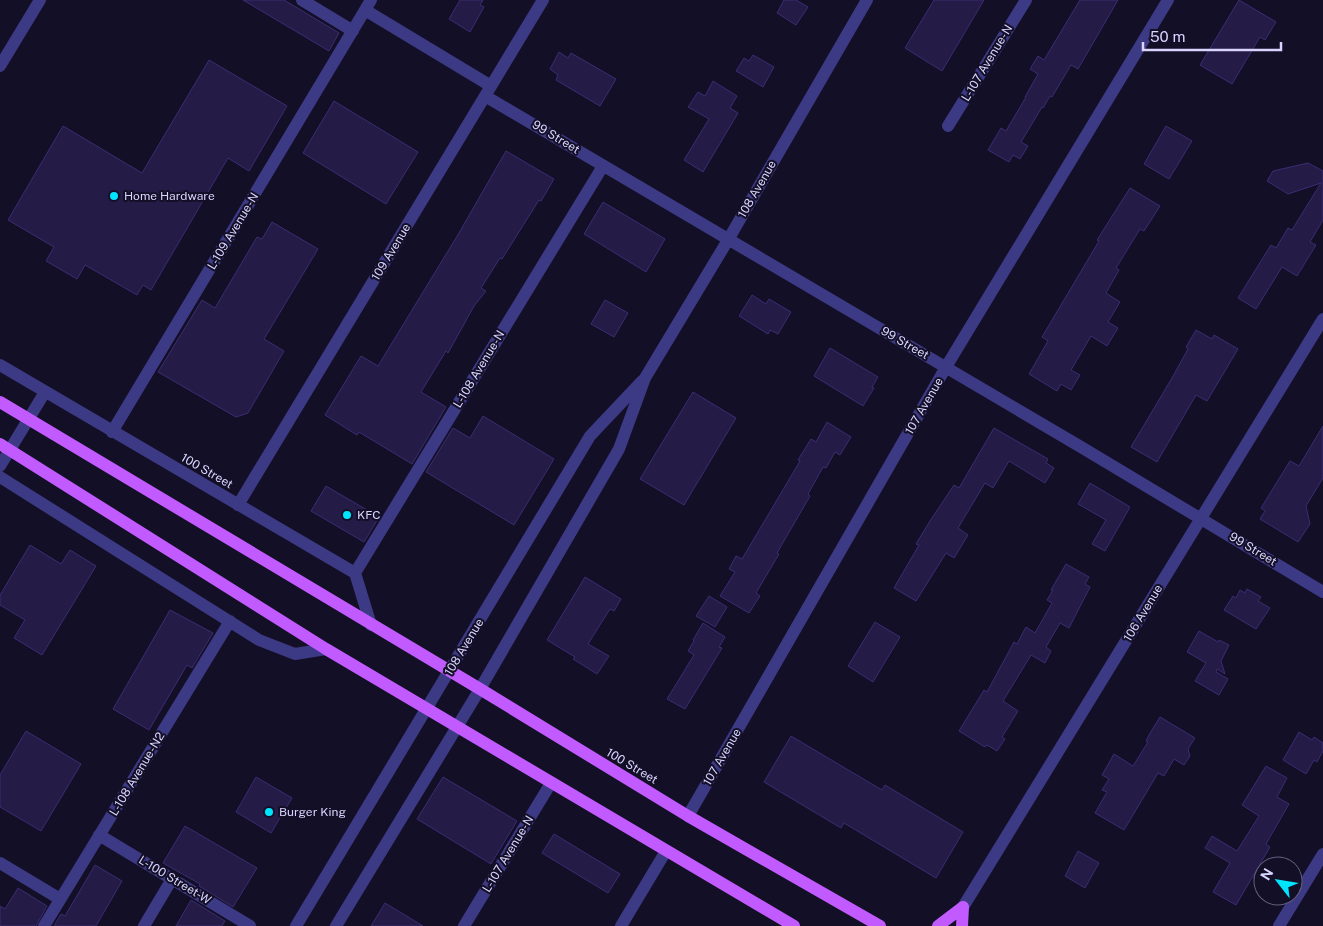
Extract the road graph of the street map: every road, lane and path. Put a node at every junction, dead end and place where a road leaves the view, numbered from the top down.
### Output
1 (40, 0) edge
2 (302, 0) edge
3 (544, 0) edge
4 (867, 0) edge
5 (1026, 0) edge
6 (1168, 0) edge
7 (368, 5) edge
8 (353, 31) junction
9 (0, 66) edge
10 (488, 91) junction
11 (948, 126) dead end
12 (603, 166) junction
13 (728, 240) junction
14 (1323, 319) edge
15 (0, 365) edge
16 (946, 367) junction
17 (645, 378) junction
18 (45, 392) junction
19 (0, 402) edge
20 (29, 419) junction
21 (112, 432) junction
22 (5, 447) edge
23 (0, 466) edge
24 (0, 477) edge
25 (238, 505) junction
26 (1201, 518) junction
27 (355, 573) junction
28 (1323, 592) edge
29 (230, 622) junction
30 (371, 625) junction
31 (326, 649) junction
32 (449, 672) junction
33 (480, 689) junction
34 (427, 709) junction
35 (458, 727) junction
36 (551, 783) junction
37 (688, 816) junction
38 (99, 835) junction
39 (666, 851) junction
40 (1323, 854) edge
41 (0, 863) edge
42 (172, 879) junction
43 (60, 899) junction
44 (963, 907) junction
45 (790, 925) edge
46 (44, 926) edge
47 (144, 926) edge
48 (250, 926) edge
49 (296, 926) edge
50 (336, 926) edge
51 (464, 926) edge
52 (621, 926) edge
53 (880, 926) edge
54 (938, 926) edge
55 (962, 926) edge
56 (1279, 926) edge

1 - 9 street
2 - 8 street
3 - 10 street, 109 Avenue
4 - 13 street, 108 Avenue
5 - 11 street, L-107 Avenue-N
6 - 16 street, 107 Avenue
7 - 8 street, L-109 Avenue-N
7 - 10 street
8 - 21 street, L-109 Avenue-N
10 - 12 street, 99 Street
10 - 25 street, 109 Avenue
12 - 13 street, 99 Street
12 - 27 street, L-108 Avenue-N
13 - 16 street, 99 Street
13 - 17 street, 108 Avenue
14 - 26 street, 106 Avenue
15 - 18 street, 100 Street
16 - 26 street, 99 Street
16 - 37 street, 107 Avenue
17 - 32 street, 108 Avenue
17 - 33 street, 108 Avenue
18 - 20 street
18 - 21 street, 100 Street
19 - 20 main road, 100 Street
20 - 22 street
20 - 30 main road, 100 Street
21 - 25 street, 100 Street
22 - 23 street
22 - 31 main road
24 - 29 street
25 - 27 street, 100 Street
26 - 28 street, 99 Street
26 - 44 street, 106 Avenue
27 - 30 street
29 - 31 street
29 - 38 street, L-108 Avenue-N2
30 - 32 main road, 100 Street
31 - 34 main road
32 - 33 main road, 100 Street
32 - 34 street, 108 Avenue
33 - 35 street, 108 Avenue
33 - 37 main road, 100 Street
34 - 35 main road
34 - 49 street, 108 Avenue
35 - 36 main road
35 - 50 street, 108 Avenue
36 - 39 main road
36 - 51 street, L-107 Avenue-N
37 - 53 main road, 100 Street
38 - 42 street, L-100 Street-W
38 - 43 street, L-108 Avenue-N2
39 - 45 main road
39 - 52 street
40 - 56 street
41 - 43 street
42 - 47 street
42 - 48 street, L-100 Street-W
43 - 46 street, L-108 Avenue-N2
44 - 54 main road
44 - 55 main road

